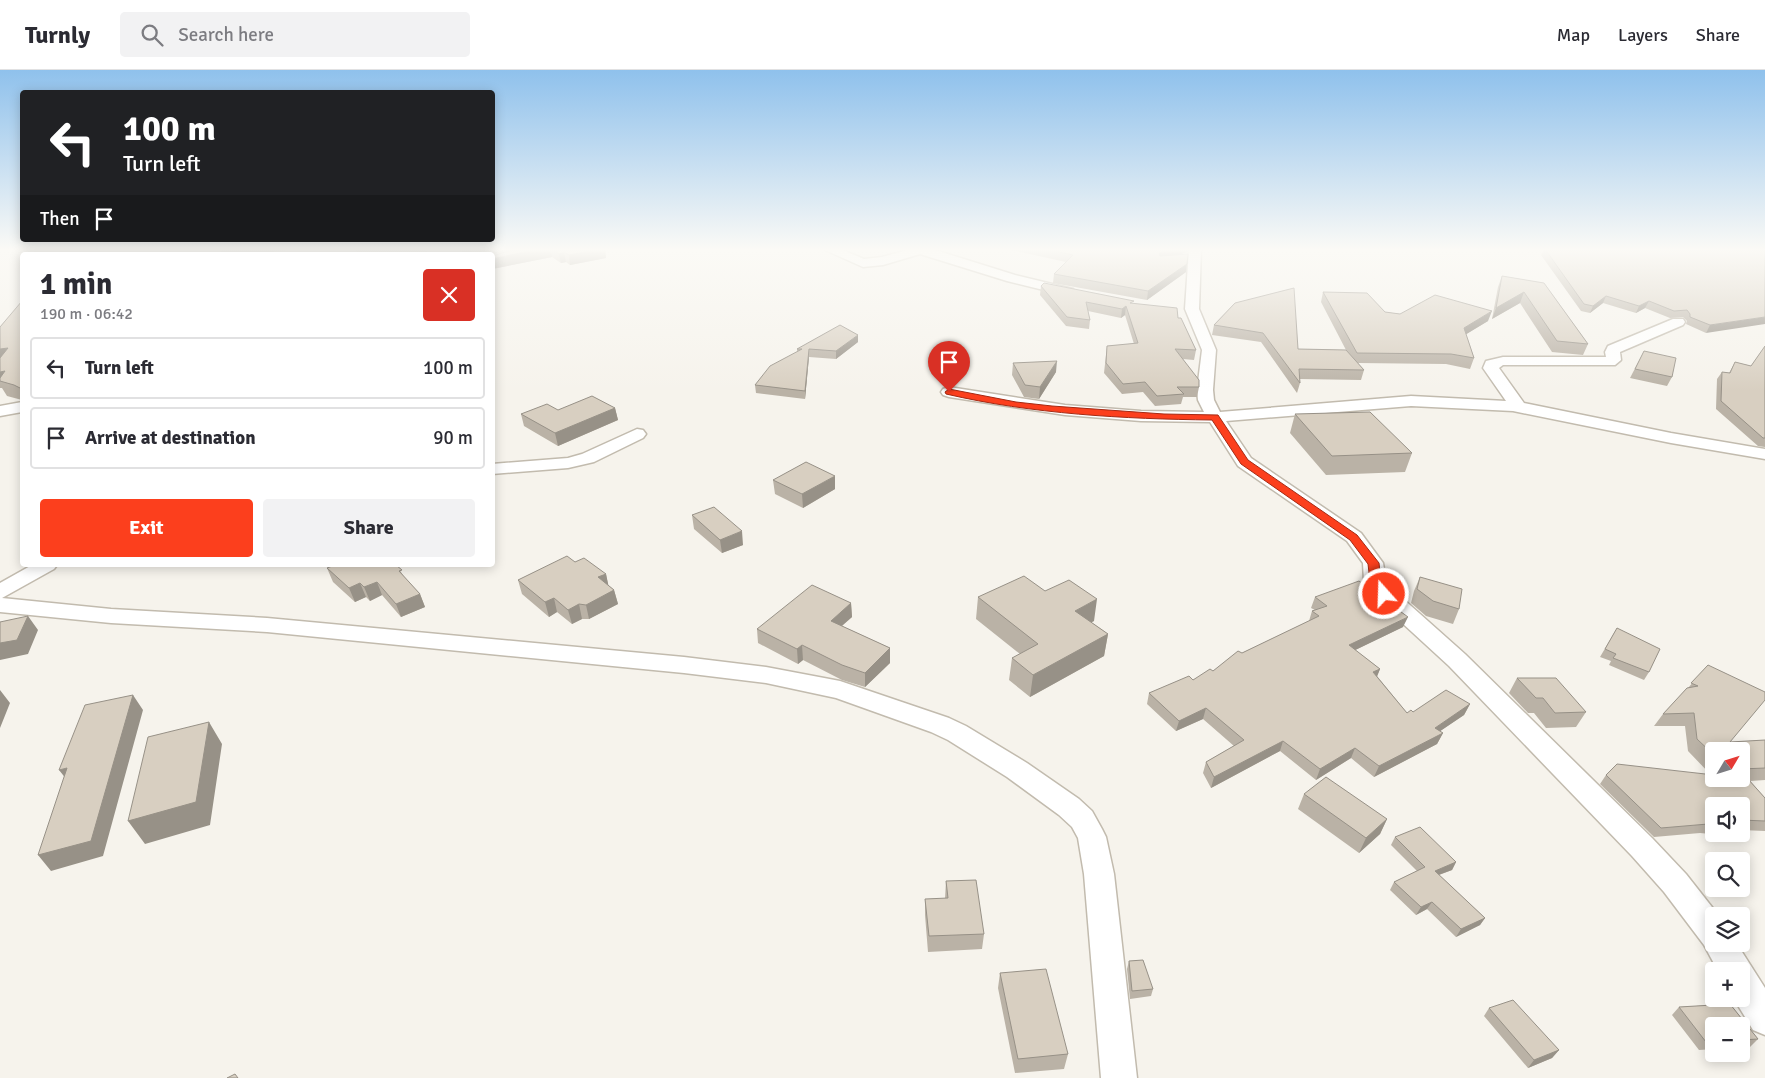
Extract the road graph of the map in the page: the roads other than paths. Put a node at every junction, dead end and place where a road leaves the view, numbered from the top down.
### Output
1 (1193, 296) edge
2 (1176, 311) edge
3 (1195, 315) junction
4 (1678, 322) dead end
5 (949, 392) dead end
6 (20, 407) edge
7 (1518, 407) junction
8 (0, 411) edge
9 (1214, 417) junction
10 (637, 434) dead end
11 (1765, 454) edge
12 (495, 469) edge
13 (44, 567) edge
14 (0, 592) edge
15 (0, 605) edge
16 (1705, 923) edge
17 (1750, 994) edge
18 (1765, 1018) edge
19 (1119, 1078) edge

1 - 3 street
2 - 3 street
3 - 9 street
4 - 7 street
5 - 9 street
6 - 8 street
7 - 9 street
7 - 11 street
9 - 16 street
10 - 12 street
13 - 14 street
15 - 19 street
17 - 18 street

